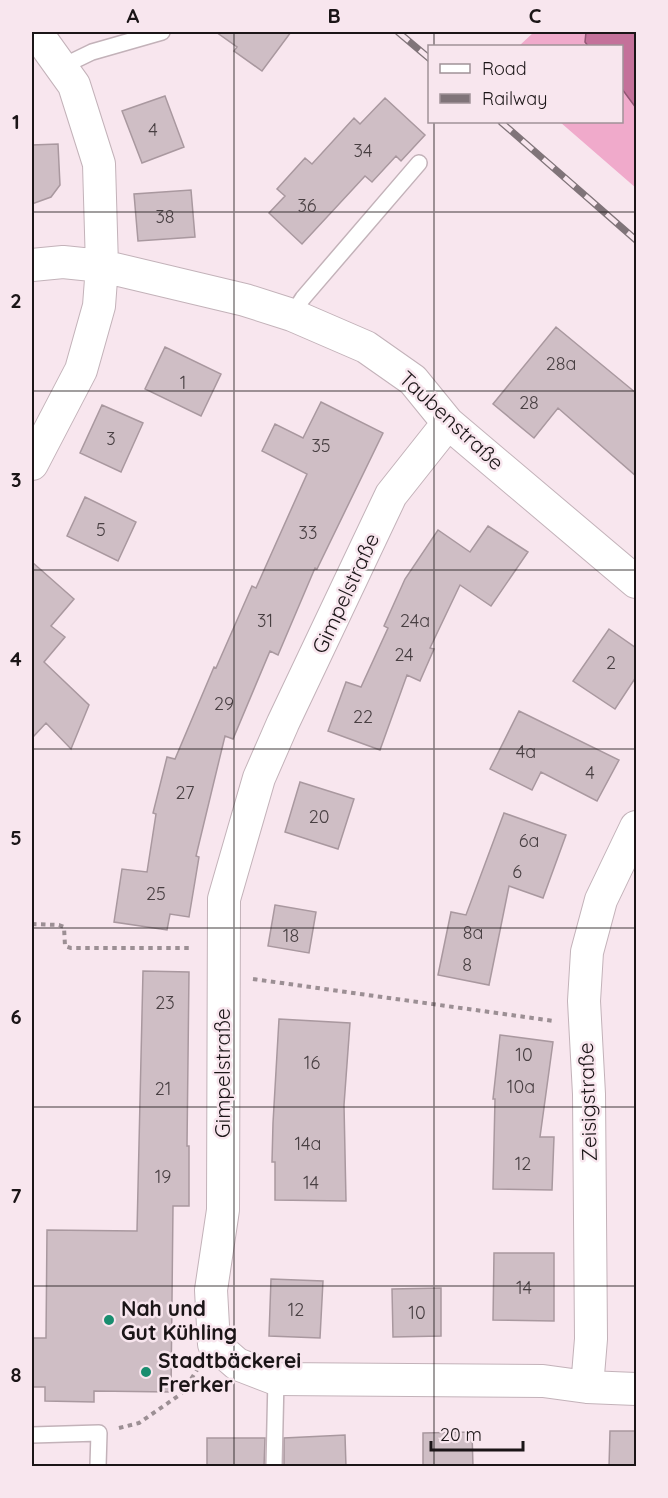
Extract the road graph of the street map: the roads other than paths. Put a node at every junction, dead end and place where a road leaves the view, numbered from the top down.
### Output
1 (36, 32) edge
2 (162, 32) edge
3 (61, 67) junction
4 (419, 163) dead end
5 (32, 265) edge
6 (102, 266) junction
7 (292, 315) junction
8 (448, 423) junction
9 (32, 464) edge
10 (636, 582) edge
11 (636, 826) edge
12 (276, 1379) junction
13 (586, 1387) junction
14 (636, 1389) edge
15 (32, 1435) edge
16 (98, 1467) edge
17 (273, 1467) edge

1 - 3 street
2 - 3 lane
3 - 6 street
4 - 7 lane
5 - 6 street, Taubenstraße
6 - 7 street, Taubenstraße
6 - 9 street
7 - 8 street, Taubenstraße
8 - 10 street, Taubenstraße
8 - 12 street, Gimpelstraße
11 - 13 street, Zeisigstraße
12 - 13 street
12 - 17 lane
13 - 14 street
15 - 16 lane

